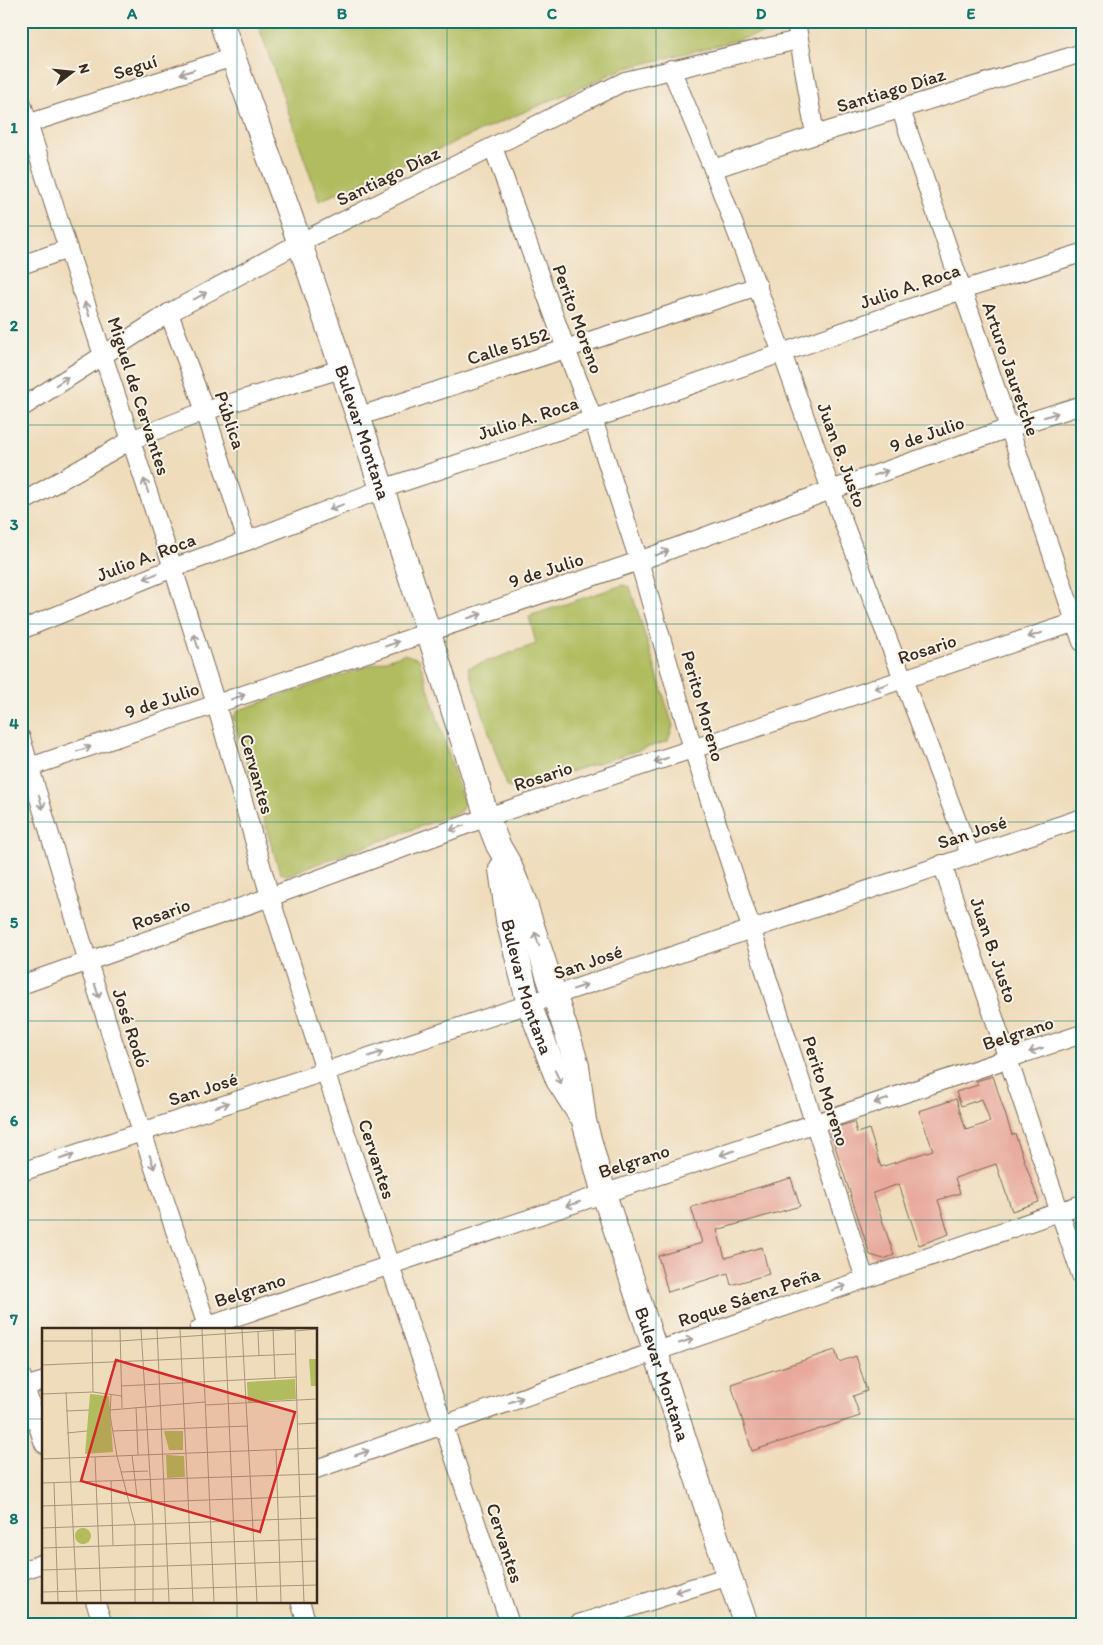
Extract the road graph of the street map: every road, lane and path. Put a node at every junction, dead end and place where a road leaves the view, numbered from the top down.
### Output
1 (221, 21) edge
2 (796, 21) edge
3 (798, 40) junction
4 (1082, 53) edge
5 (233, 57) junction
6 (671, 69) junction
7 (21, 101) edge
8 (901, 110) junction
9 (25, 125) edge
10 (815, 135) junction
11 (493, 147) junction
12 (713, 169) junction
13 (299, 243) junction
14 (68, 249) junction
15 (1082, 253) edge
16 (21, 265) edge
17 (758, 286) junction
18 (962, 290) junction
19 (168, 313) junction
20 (566, 349) junction
21 (782, 353) junction
22 (102, 355) junction
23 (341, 369) junction
24 (1082, 405) edge
25 (21, 408) edge
26 (205, 411) junction
27 (357, 417) junction
28 (593, 419) junction
29 (1009, 428) junction
30 (131, 440) junction
31 (382, 489) junction
32 (831, 490) junction
33 (21, 503) edge
34 (247, 542) junction
35 (638, 561) junction
36 (173, 568) junction
37 (1078, 621) edge
38 (21, 630) edge
39 (429, 632) junction
40 (1082, 642) edge
41 (903, 679) junction
42 (216, 704) junction
43 (21, 738) edge
44 (693, 749) junction
45 (26, 768) edge
46 (487, 817) junction
47 (1082, 818) edge
48 (498, 844) junction
49 (970, 855) junction
50 (942, 864) junction
51 (270, 897) junction
52 (751, 928) junction
53 (88, 962) junction
54 (21, 985) edge
55 (555, 995) junction
56 (529, 1004) junction
57 (1082, 1034) edge
58 (1009, 1059) junction
59 (326, 1071) junction
60 (584, 1121) junction
61 (815, 1124) junction
62 (142, 1132) junction
63 (21, 1172) edge
64 (604, 1194) junction
65 (1082, 1204) edge
66 (1060, 1212) junction
67 (390, 1265) junction
68 (1082, 1278) edge
69 (865, 1279) junction
70 (205, 1328) edge
71 (656, 1351) junction
72 (42, 1381) edge
73 (23, 1383) edge
74 (444, 1425) junction
75 (42, 1438) edge
76 (318, 1468) edge
77 (42, 1565) edge
78 (21, 1571) edge
79 (729, 1576) junction
80 (95, 1602) edge
81 (300, 1602) edge
82 (102, 1624) edge
83 (307, 1624) edge
84 (510, 1624) edge
85 (578, 1624) edge
86 (746, 1624) edge

1 - 5 main road, Bulevar Montana
2 - 3 street
3 - 6 street, Santiago Díaz
3 - 10 street
4 - 8 street, Santiago Díaz
5 -> 9 street, Seguí
5 - 13 main road, Bulevar Montana
6 - 11 street, Santiago Díaz
6 - 12 street, Juan B. Justo
7 - 9 street, Miguel de Cervantes
8 - 10 street, Santiago Díaz
8 - 18 street, Arturo Jauretche
9 - 14 street, Miguel de Cervantes
10 - 12 street, Santiago Díaz
11 - 13 street, Santiago Díaz
11 - 20 street, Perito Moreno
12 - 17 street, Juan B. Justo
19 -> 13 street, Santiago Díaz
13 - 23 main road, Bulevar Montana
14 - 16 street
22 -> 14 street, Miguel de Cervantes
15 - 18 street, Julio A. Roca
17 - 20 street, Calle 5152
17 - 21 street, Juan B. Justo
18 - 21 street, Julio A. Roca
18 - 29 street, Arturo Jauretche
19 - 22 street, Santiago Díaz
19 - 26 street, Pública
20 - 27 street, Calle 5152
20 - 28 street, Perito Moreno
21 - 28 street, Julio A. Roca
21 - 32 street, Juan B. Justo
25 -> 22 street, Santiago Díaz
22 - 30 street, Miguel de Cervantes
23 - 26 street
23 - 27 main road, Bulevar Montana
29 -> 24 street, 9 de Julio
26 - 30 street
26 - 34 street, Pública
27 - 31 main road, Bulevar Montana
28 - 31 street, Julio A. Roca
28 - 35 street, Perito Moreno
32 -> 29 street, 9 de Julio
29 - 37 street, Arturo Jauretche
30 - 33 street
36 -> 30 street, Miguel de Cervantes
31 -> 34 street, Julio A. Roca
31 - 39 main road, Bulevar Montana
35 -> 32 street, 9 de Julio
32 - 41 street, Juan B. Justo
34 - 36 street, Julio A. Roca
39 -> 35 street, 9 de Julio
35 - 44 street, Perito Moreno
36 -> 38 street, Julio A. Roca
42 -> 36 street, Miguel de Cervantes
37 - 40 street, Arturo Jauretche
37 -> 41 street, Rosario
42 -> 39 street, 9 de Julio
39 - 46 main road, Bulevar Montana
41 -> 44 street, Rosario
41 - 49 street, Juan B. Justo
45 -> 42 street, 9 de Julio
42 - 51 street, Cervantes
43 - 45 street, José Rodó
44 -> 46 street, Rosario
44 - 52 street, Perito Moreno
45 -> 53 street, José Rodó
46 - 48 main road, Bulevar Montana
46 -> 51 street, Rosario
47 - 49 street, San José
55 -> 48 main road, Bulevar Montana
48 - 56 main road, Bulevar Montana
49 - 50 street, San José
50 - 52 street, San José
50 - 58 street, Juan B. Justo
51 - 53 street, Rosario
51 - 59 street, Cervantes
55 -> 52 street, San José
52 - 61 street, Perito Moreno
53 - 54 street, Rosario
53 -> 62 street, José Rodó
55 - 56 street, San José
55 - 60 main road, Bulevar Montana
59 -> 56 street, San José
56 -> 60 main road, Bulevar Montana
57 -> 58 street, Belgrano
58 -> 61 street, Belgrano
58 - 66 street, Juan B. Justo
62 -> 59 street, San José
59 - 67 street, Cervantes
60 - 64 main road, Bulevar Montana
61 -> 64 street, Belgrano
61 - 69 street, Perito Moreno
63 -> 62 street, San José
62 -> 70 street, José Rodó
64 -> 67 street, Belgrano
64 - 71 main road, Bulevar Montana
65 - 66 street, Roque Sáenz Peña
66 - 68 street, Juan B. Justo
66 - 69 street, Roque Sáenz Peña
67 - 70 street, Belgrano
67 - 74 street, Cervantes
71 -> 69 street, Roque Sáenz Peña
74 -> 71 street, Roque Sáenz Peña
71 - 79 main road, Bulevar Montana
72 - 73 street
73 - 75 street
76 -> 74 street, Roque Sáenz Peña
74 - 84 street, Cervantes
77 - 78 street
79 -> 85 street
79 - 86 main road, Bulevar Montana
80 - 82 street
81 - 83 street

